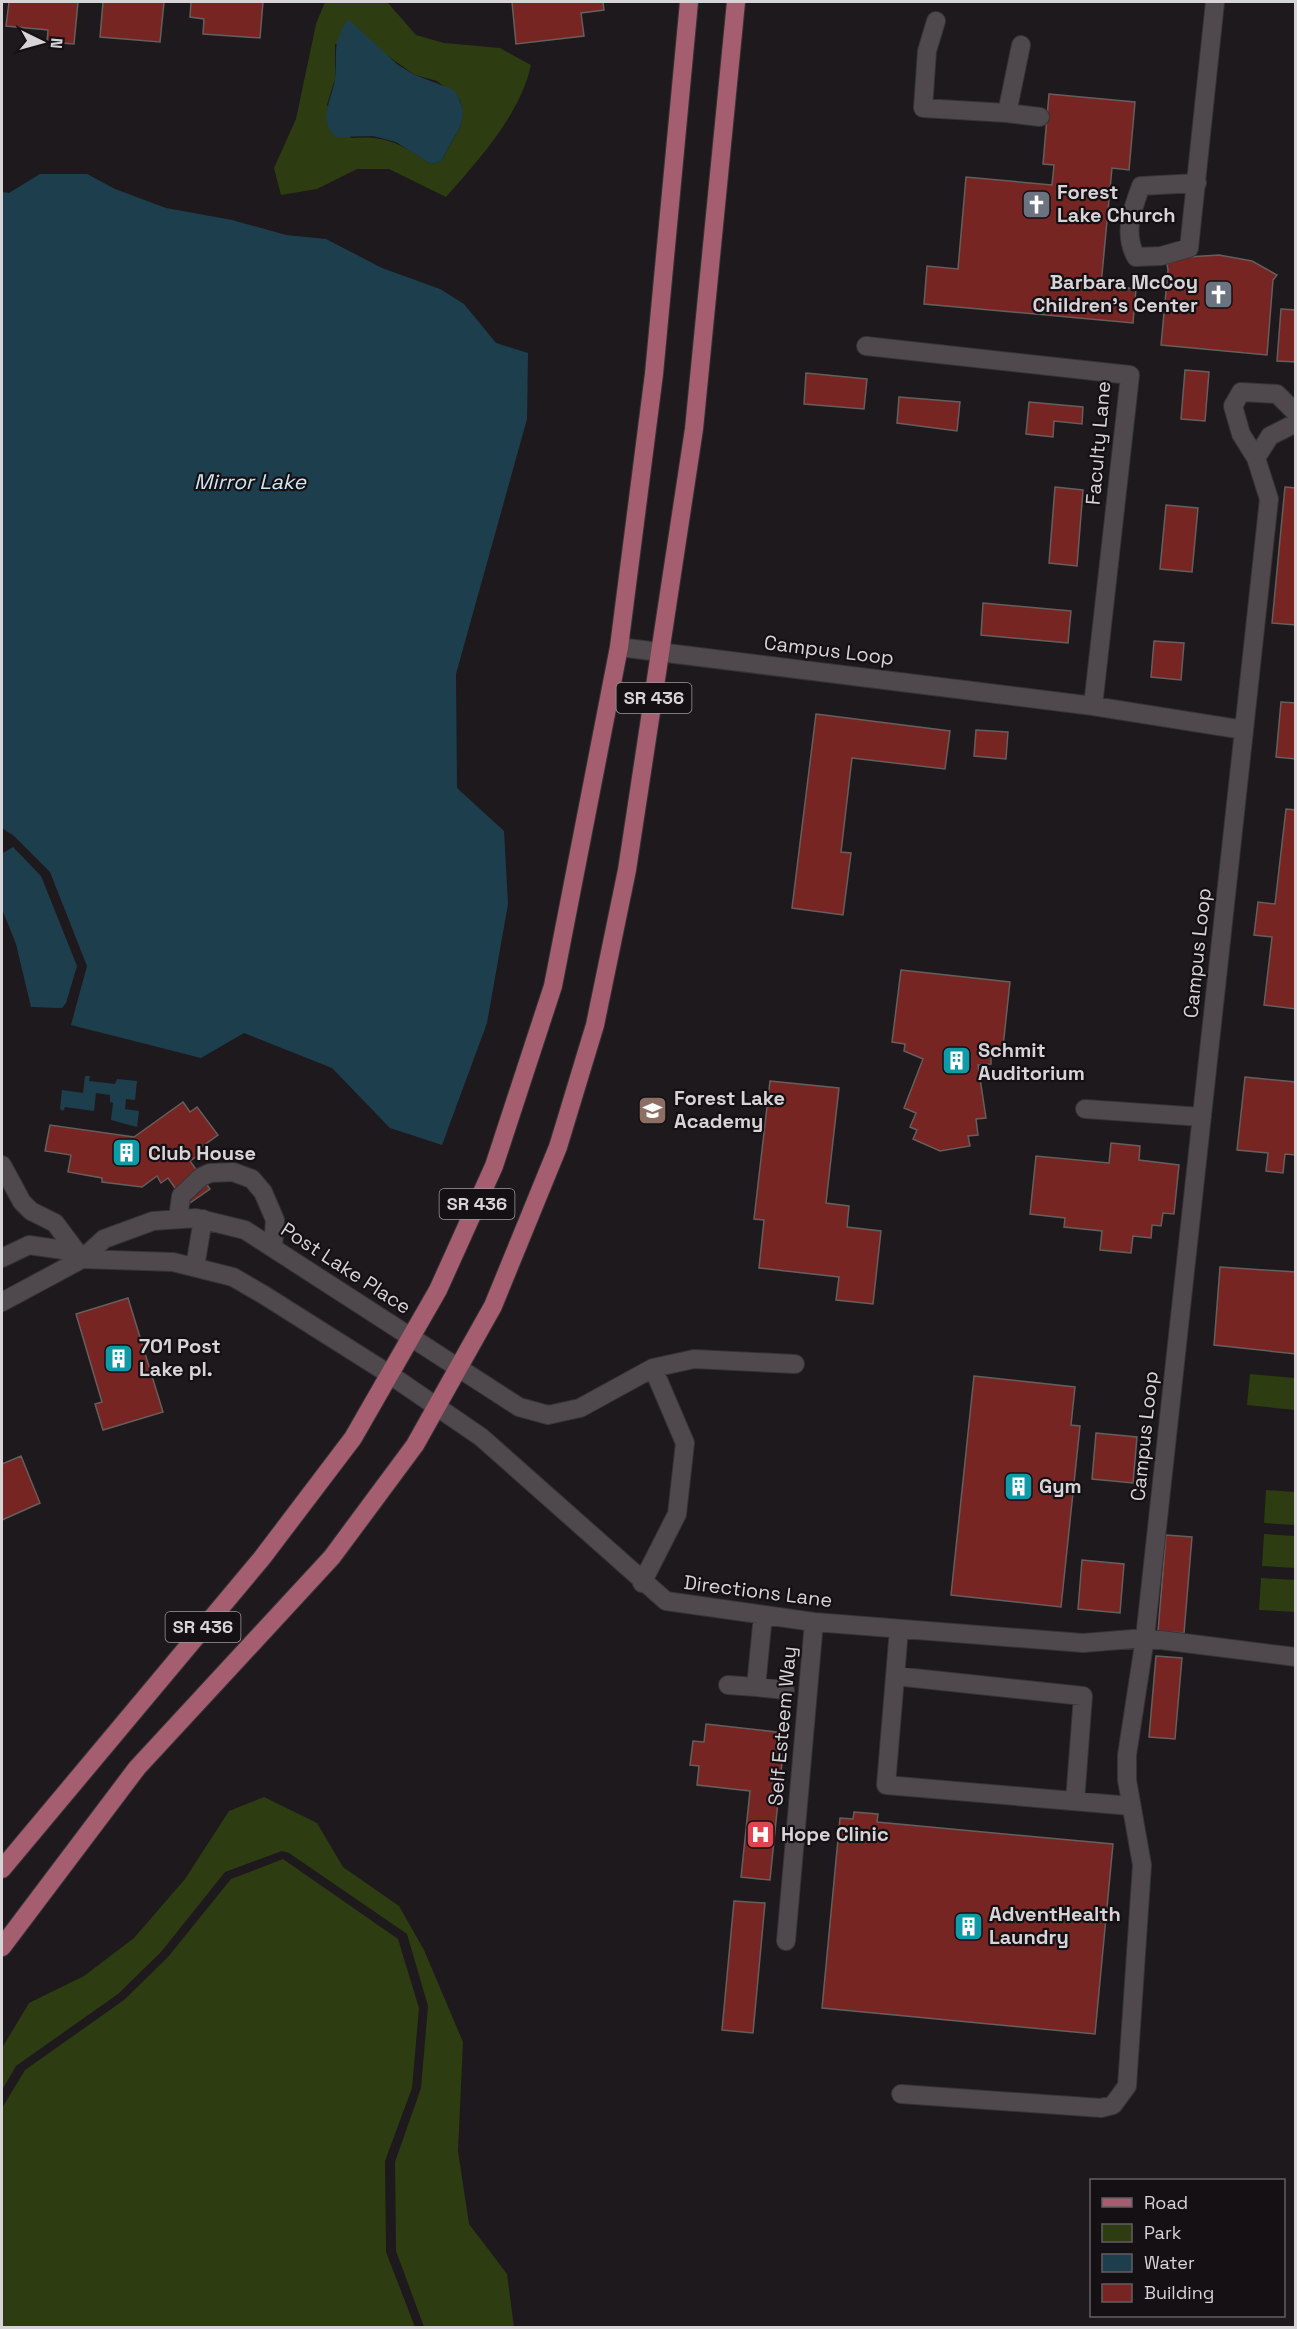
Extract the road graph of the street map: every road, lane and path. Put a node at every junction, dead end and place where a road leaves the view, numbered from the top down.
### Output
1 (688, 2) edge
2 (736, 2) edge
3 (1215, 2) edge
4 (936, 21) dead end
5 (1021, 45) dead end
6 (1007, 114) junction
7 (1040, 117) dead end
8 (1197, 183) junction
9 (866, 346) dead end
10 (1296, 413) edge
11 (1296, 423) edge
12 (1256, 458) junction
13 (619, 647) junction
14 (660, 652) junction
15 (1093, 706) junction
16 (1244, 730) junction
17 (1085, 1109) dead end
18 (1202, 1117) junction
19 (2, 1165) edge
20 (178, 1219) junction
21 (203, 1219) junction
22 (273, 1247) junction
23 (80, 1256) junction
24 (2, 1258) edge
25 (195, 1268) junction
26 (2, 1302) edge
27 (411, 1338) junction
28 (795, 1364) dead end
29 (459, 1367) junction
30 (653, 1368) junction
31 (389, 1374) junction
32 (437, 1407) junction
33 (642, 1583) junction
34 (763, 1615) junction
35 (814, 1622) junction
36 (899, 1629) junction
37 (1145, 1638) junction
38 (1296, 1657) edge
39 (896, 1676) junction
40 (728, 1685) dead end
41 (756, 1687) junction
42 (785, 1690) dead end
43 (1075, 1801) junction
44 (1131, 1806) junction
45 (2, 1869) edge
46 (786, 1941) dead end
47 (2, 1947) edge
48 (901, 2094) dead end

1 - 13 main road, SR 436
2 - 14 main road, SR 436
3 - 8 street
4 - 6 street
5 - 6 street
6 - 7 street
8 - 8 street
9 - 15 street, Faculty Lane
10 - 12 street
11 - 12 street
12 - 16 street
13 - 14 street, Campus Loop
13 - 27 main road, SR 436
14 - 15 street, Campus Loop
14 - 29 main road, SR 436
15 - 16 street, Campus Loop
16 - 18 street, Campus Loop
17 - 18 street
18 - 37 street, Campus Loop
19 - 23 street
20 - 21 street, Post Lake Place
20 - 22 street
20 - 23 street, Post Lake Place
21 - 22 street, Post Lake Place
21 - 25 street
22 - 27 street, Post Lake Place
23 - 24 street
23 - 25 street
23 - 26 street, Post Lake Place
25 - 31 street
27 - 29 street, Post Lake Place
27 - 31 main road, SR 436
28 - 30 street, Post Lake Place
29 - 30 street, Post Lake Place
29 - 32 main road, SR 436
30 - 33 street
31 - 32 street
31 - 45 main road, SR 436
32 - 33 street, Directions Lane
32 - 47 main road, SR 436
33 - 34 street, Directions Lane
34 - 35 street, Directions Lane
34 - 41 street
35 - 36 street, Directions Lane
35 - 46 street, Self Esteem Way
36 - 37 street, Directions Lane
36 - 39 street
37 - 38 street, Directions Lane
37 - 44 street, Campus Loop
39 - 43 street
39 - 43 street
40 - 41 street
41 - 42 street
43 - 44 street
44 - 48 street, Campus Loop

